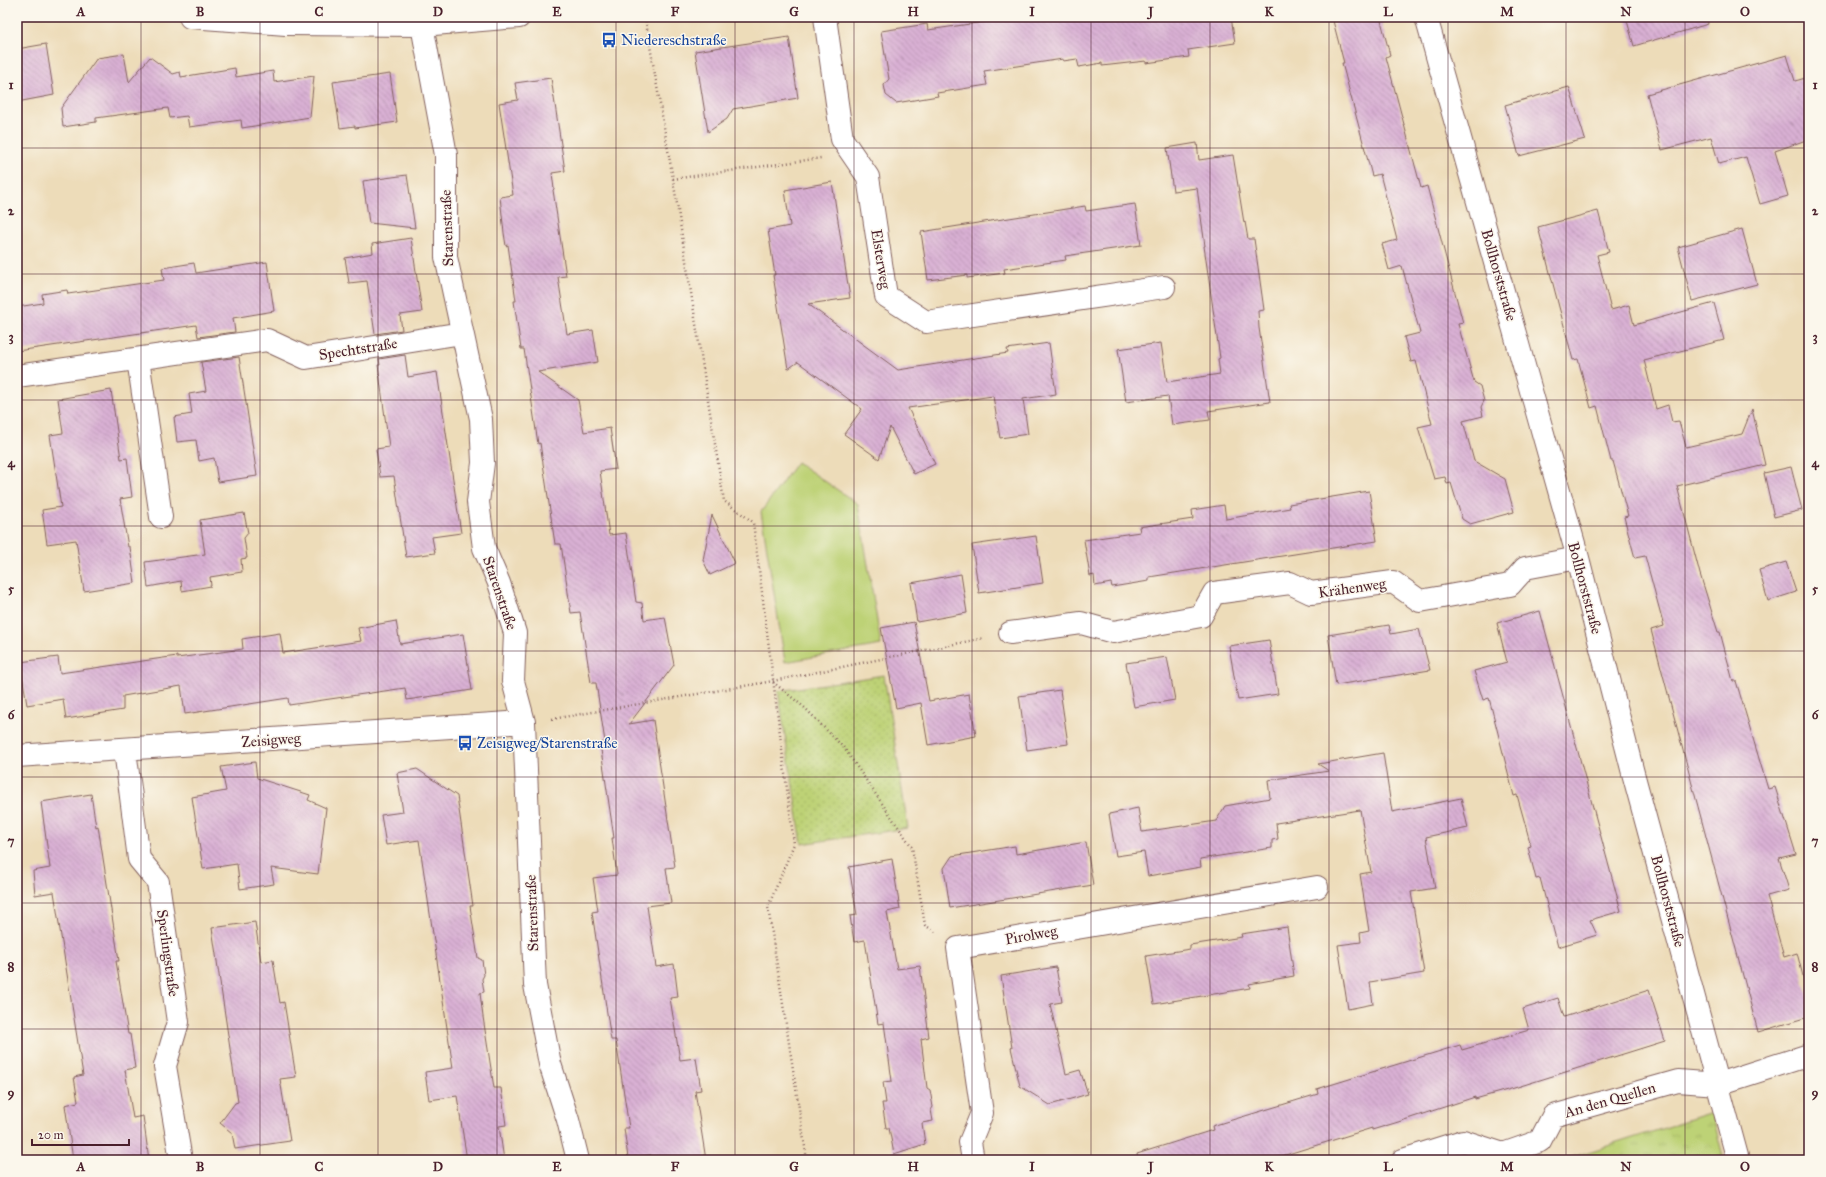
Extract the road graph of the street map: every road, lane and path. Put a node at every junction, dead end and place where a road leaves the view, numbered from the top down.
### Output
1 (190, 17) edge
2 (519, 17) edge
3 (645, 17) edge
4 (825, 17) edge
5 (1426, 17) edge
6 (422, 25) junction
7 (852, 153) junction
8 (673, 179) junction
9 (1164, 287) dead end
10 (462, 333) junction
11 (138, 359) junction
12 (17, 376) edge
13 (161, 517) dead end
14 (1578, 558) junction
15 (1010, 633) joint
16 (773, 681) junction
17 (524, 722) junction
18 (125, 750) junction
19 (17, 756) edge
20 (1317, 886) dead end
21 (958, 948) junction
22 (1809, 1055) edge
23 (1718, 1084) junction
24 (181, 1160) edge
25 (578, 1160) edge
26 (807, 1160) edge
27 (973, 1160) edge
28 (1403, 1160) edge
29 (1738, 1160) edge

1 - 6 street
2 - 6 street
3 - 8 path
4 - 7 street, Elsterweg
5 - 14 street, Bollhorststraße
6 - 10 street, Starenstraße
7 - 8 path
7 - 9 street, Elsterweg
8 - 16 path
10 - 11 street, Spechtstraße
10 - 17 street, Starenstraße
11 - 12 street, Spechtstraße
11 - 13 street
14 - 15 street, Krähenweg
14 - 23 street, Bollhorststraße
15 - 16 path
16 - 17 path
16 - 21 path
16 - 26 path
17 - 18 street, Zeisigweg
17 - 25 street, Starenstraße
18 - 19 street, Zeisigweg
18 - 24 street, Sperlingstraße
20 - 21 street, Pirolweg
21 - 27 street
22 - 23 street, An den Quellen
23 - 28 street, An den Quellen
23 - 29 street, Bollhorststraße

